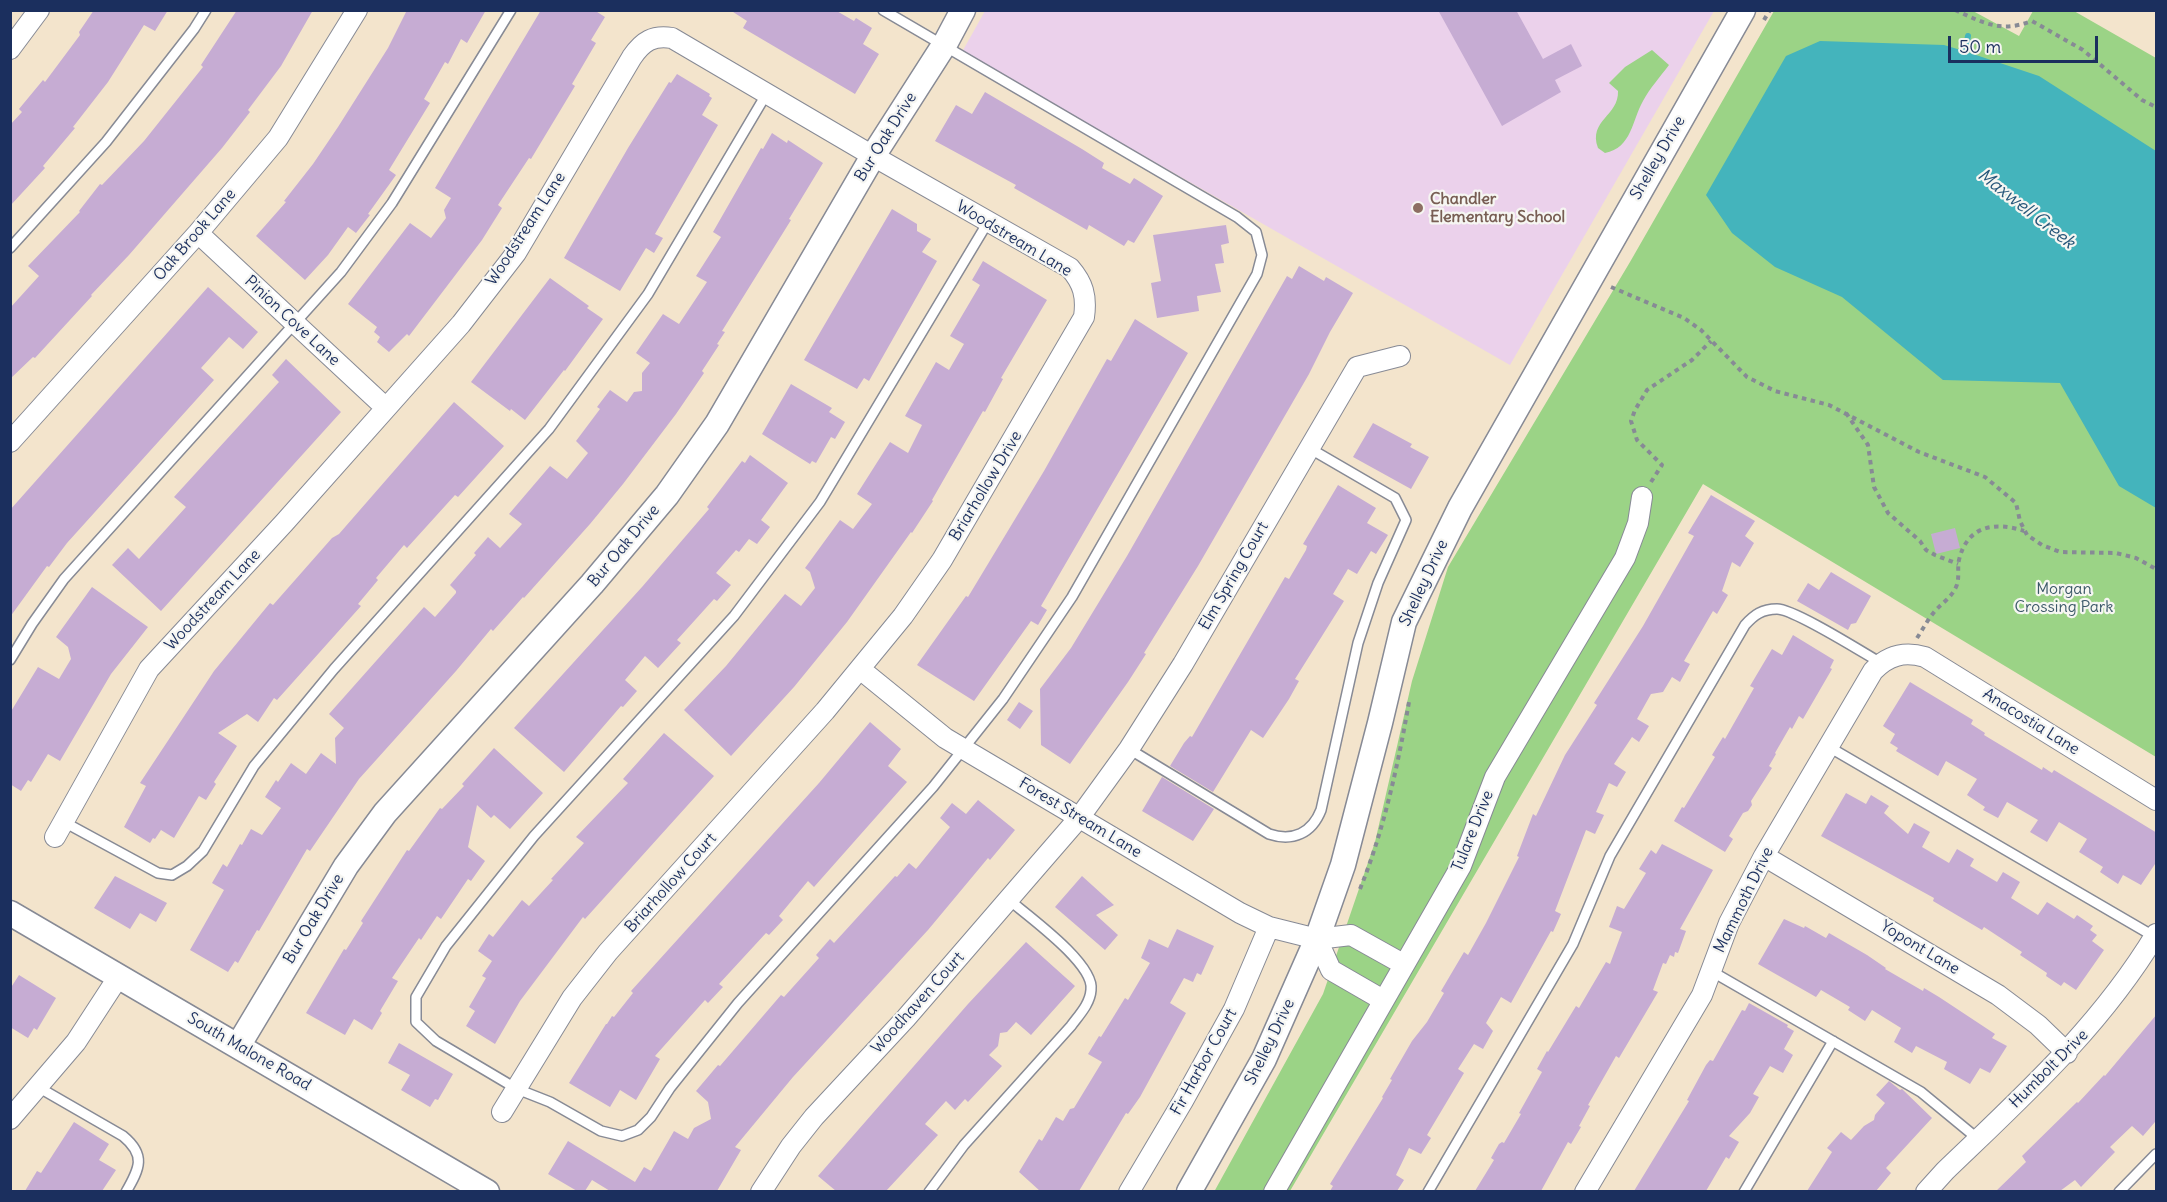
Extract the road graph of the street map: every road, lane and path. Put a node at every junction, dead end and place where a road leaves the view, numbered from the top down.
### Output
1 (39, 10) edge
2 (206, 10) edge
3 (357, 10) edge
4 (511, 10) edge
5 (883, 10) edge
6 (963, 10) edge
7 (1743, 10) edge
8 (1955, 10) edge
9 (943, 46) junction
10 (10, 49) edge
11 (767, 93) junction
12 (2157, 107) edge
13 (873, 156) junction
14 (988, 222) junction
15 (198, 233) junction
16 (10, 248) edge
17 (1611, 287) dead end
18 (1084, 290) joint
19 (296, 324) junction
20 (1711, 341) junction
21 (1400, 356) dead end
22 (386, 408) junction
23 (1845, 413) junction
24 (10, 442) edge
25 (1309, 448) junction
26 (1642, 497) joint
27 (2025, 531) junction
28 (1958, 564) junction
29 (2157, 569) edge
30 (1905, 653) junction
31 (10, 660) edge
32 (1881, 663) junction
33 (860, 669) junction
34 (1410, 697) dead end
35 (1828, 747) junction
36 (963, 748) junction
37 (1129, 749) junction
38 (2157, 800) edge
39 (1079, 818) junction
40 (60, 830) joint
41 (1764, 856) junction
42 (1357, 897) dead end
43 (1008, 899) junction
44 (10, 913) edge
45 (1269, 927) junction
46 (2156, 935) edge
47 (1317, 939) junction
48 (1403, 964) junction
49 (1711, 971) junction
50 (119, 976) junction
51 (1383, 1000) junction
52 (1833, 1041) junction
53 (238, 1046) junction
54 (2067, 1053) junction
55 (38, 1087) junction
56 (517, 1089) junction
57 (502, 1112) dead end
58 (10, 1119) edge
59 (1978, 1139) junction
60 (2157, 1154) edge
61 (126, 1191) edge
62 (487, 1191) edge
63 (761, 1191) edge
64 (929, 1191) edge
65 (1129, 1191) edge
66 (1189, 1191) edge
67 (1274, 1191) edge
68 (1428, 1191) edge
69 (1585, 1191) edge
70 (1744, 1191) edge
71 (1926, 1191) edge
72 (2119, 1191) edge

1 - 10 street
2 - 16 lane
3 - 15 street, Oak Brook Lane
4 - 19 lane
5 - 9 lane
6 - 9 street, Bur Oak Drive
7 - 47 street, Shelley Drive
8 - 12 path
9 - 13 street, Bur Oak Drive
9 - 36 lane
11 - 13 street, Woodstream Lane
11 - 22 street, Woodstream Lane
11 - 40 lane
13 - 14 street, Woodstream Lane
13 - 53 street, Bur Oak Drive
14 - 18 street, Woodstream Lane
14 - 56 lane
15 - 19 street, Pinion Cove Lane
15 - 24 street, Oak Brook Lane
17 - 20 path
18 - 33 street, Briarhollow Drive
19 - 22 street, Pinion Cove Lane
19 - 31 lane
20 - 23 path
20 - 26 path
21 - 25 street, Elm Spring Court
22 - 40 street, Woodstream Lane
23 - 27 path
23 - 28 path
25 - 37 street, Elm Spring Court
25 - 37 lane
26 - 48 street, Tulare Drive
27 - 28 path
27 - 29 path
28 - 30 path
30 - 32 street, Mammoth Drive
30 - 38 street, Anacostia Lane
32 - 35 street, Mammoth Drive
32 - 68 lane
33 - 36 street, Forest Stream Lane
33 - 56 street, Briarhollow Court
34 - 42 path
35 - 41 street, Mammoth Drive
35 - 46 lane
36 - 39 street, Forest Stream Lane
36 - 56 lane
37 - 39 street, Elm Spring Court
39 - 43 street, Woodhaven Court
39 - 45 street, Forest Stream Lane
41 - 49 street, Mammoth Drive
41 - 54 street, Yopont Lane
43 - 63 street, Woodhaven Court
43 - 64 lane
44 - 50 street, South Malone Road
45 - 47 street, Forest Stream Lane
45 - 65 street, Fir Harbor Court
46 - 54 street, Humbolt Drive
47 - 48 street, Forest Stream Lane
47 - 51 street
47 - 66 street, Shelley Drive
48 - 51 street, Tulare Drive
49 - 52 lane
49 - 69 street, Mammoth Drive
50 - 53 street, South Malone Road
50 - 55 street
51 - 67 street, Tulare Drive
52 - 59 lane
52 - 70 lane
53 - 62 street, South Malone Road
54 - 59 street, Humbolt Drive
55 - 58 street
55 - 61 lane
56 - 57 street, Briarhollow Court
59 - 71 street, Humbolt Drive
60 - 72 lane

